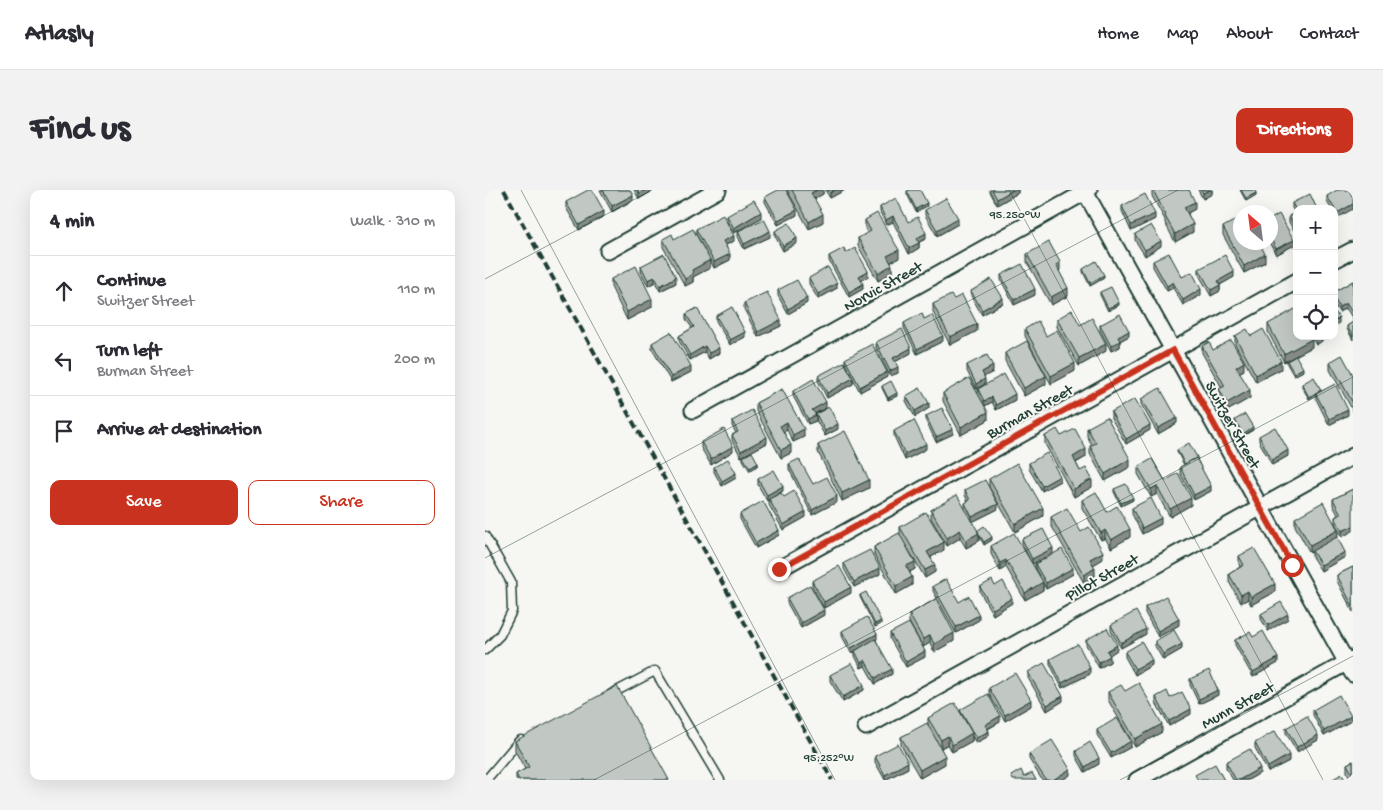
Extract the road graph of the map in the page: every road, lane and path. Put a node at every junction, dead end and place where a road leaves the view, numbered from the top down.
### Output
1 (719, 190) edge
2 (1086, 191) edge
3 (1353, 250) edge
4 (608, 251) dead end
5 (1338, 258) edge
6 (1293, 283) edge
7 (1173, 350) junction
8 (693, 410) dead end
9 (1353, 456) edge
10 (1260, 507) junction
11 (485, 536) edge
12 (779, 569) dead end
13 (485, 650) edge
14 (1351, 665) edge
15 (604, 698) edge
16 (866, 726) dead end
17 (527, 737) edge
18 (487, 780) edge
19 (720, 780) edge
20 (1137, 780) edge

1 - 4 street
2 - 7 street, Switzer Street
2 - 8 street, Norvic Street
3 - 5 street
6 - 7 street, Burman Street
7 - 10 street, Switzer Street
7 - 12 street, Burman Street
9 - 10 street, Pillot Street
10 - 14 street, Switzer Street
10 - 16 street, Pillot Street
11 - 13 lane
14 - 20 street, Munn Street
15 - 19 lane
17 - 18 lane

